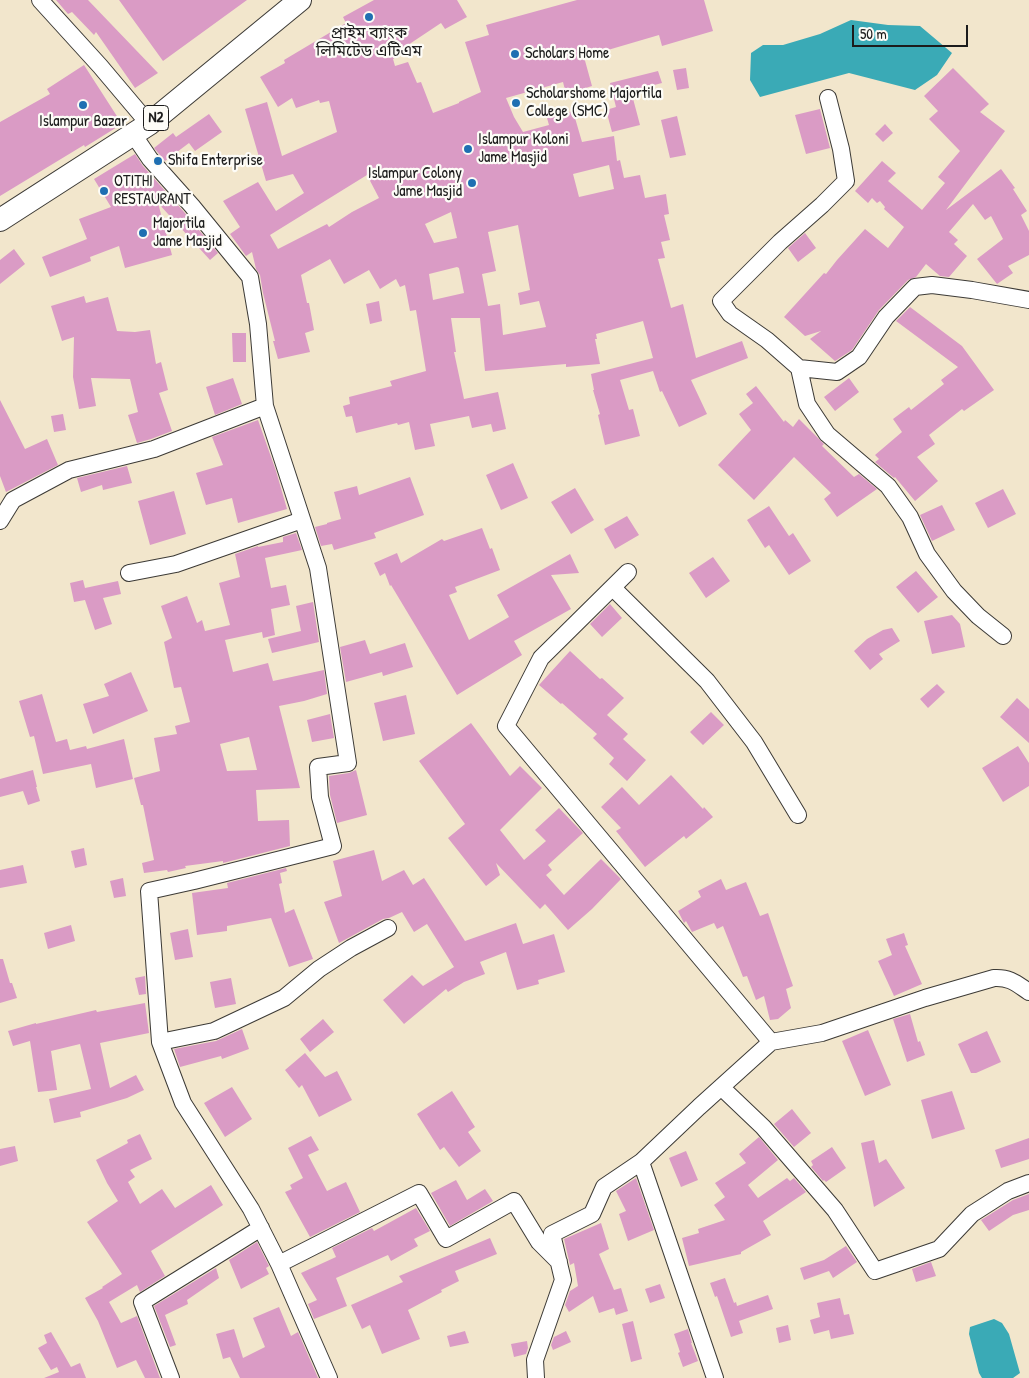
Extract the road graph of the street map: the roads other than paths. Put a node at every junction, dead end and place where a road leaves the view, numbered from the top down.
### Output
1 (40, 0) edge
2 (300, 0) edge
3 (828, 98) dead end
4 (141, 129) junction
5 (0, 220) edge
6 (1029, 300) edge
7 (799, 368) junction
8 (266, 406) junction
9 (302, 520) junction
10 (0, 521) edge
11 (628, 572) dead end
12 (129, 574) dead end
13 (613, 588) junction
14 (1003, 636) dead end
15 (798, 815) dead end
16 (388, 928) dead end
17 (1029, 992) edge
18 (160, 1042) junction
19 (771, 1042) junction
20 (721, 1087) junction
21 (642, 1162) junction
22 (1029, 1183) edge
23 (260, 1228) junction
24 (559, 1262) junction
25 (279, 1264) junction
26 (171, 1378) edge
27 (330, 1378) edge
28 (536, 1378) edge
29 (714, 1378) edge

1 - 4 street
2 - 4 highway, N2
3 - 7 street
4 - 5 highway, N2
4 - 8 street
6 - 7 street
7 - 14 street
8 - 9 street
8 - 10 street
9 - 12 street
9 - 18 street
11 - 13 street
13 - 15 street
13 - 19 street
16 - 18 street
17 - 19 street
18 - 23 street
19 - 20 street
20 - 21 street
20 - 22 street
21 - 24 street
21 - 29 street
23 - 25 street
23 - 26 street
24 - 25 street
24 - 28 street
25 - 27 street

